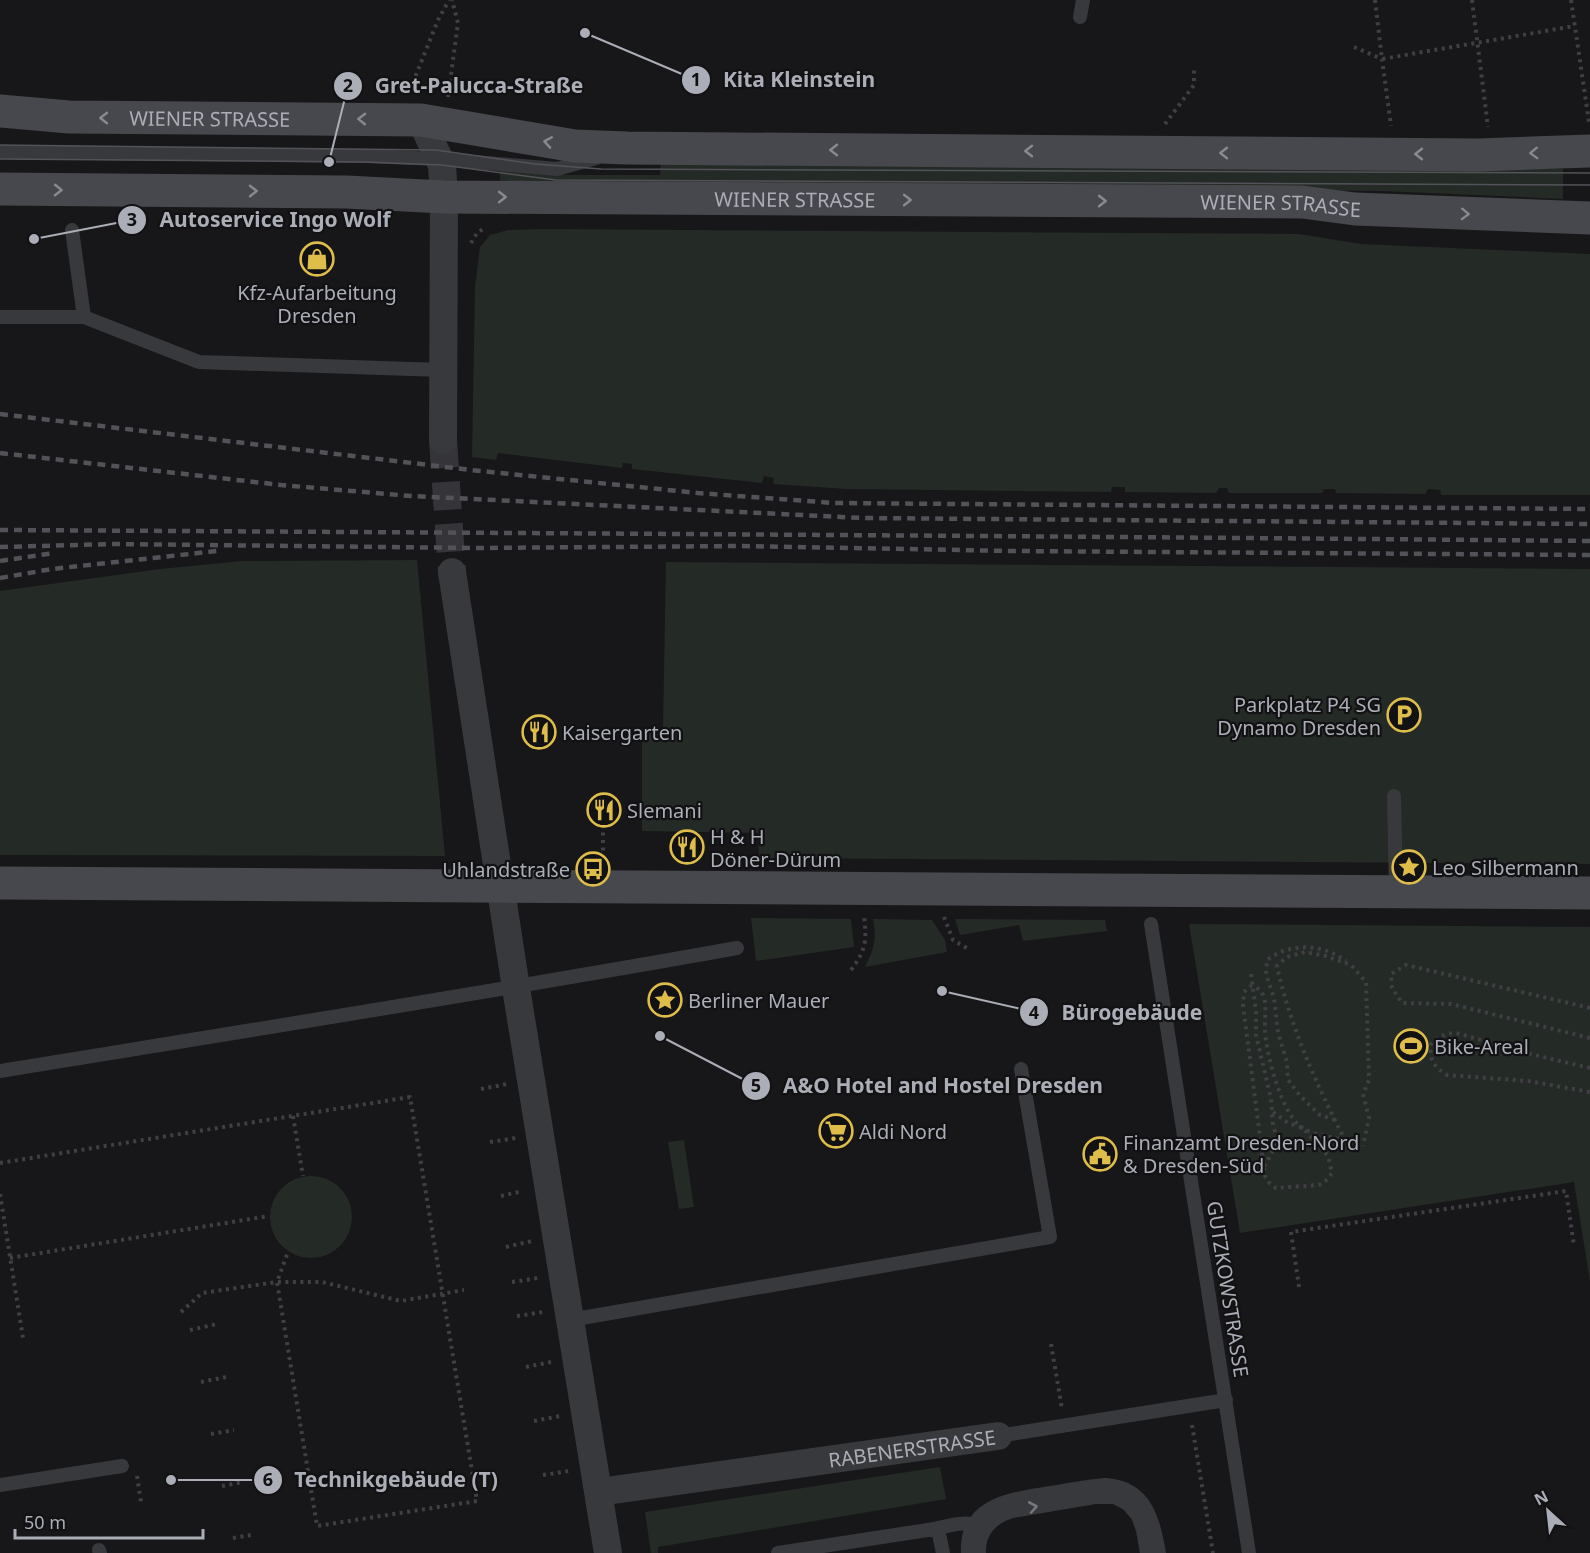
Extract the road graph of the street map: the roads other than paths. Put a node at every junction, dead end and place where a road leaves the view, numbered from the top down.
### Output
1 (1083, 0) edge
2 (1080, 17) dead end
3 (414, 109) junction
4 (0, 111) edge
5 (1589, 137) edge
6 (627, 148) junction
7 (0, 152) edge
8 (439, 158) junction
9 (0, 189) edge
10 (444, 197) junction
11 (1590, 218) edge
12 (72, 230) dead end
13 (0, 317) edge
14 (84, 317) junction
15 (442, 370) junction
16 (442, 440) tunnel mouth
17 (452, 572) tunnel mouth
18 (1394, 796) dead end
19 (0, 883) edge
20 (500, 886) junction
21 (1396, 892) junction
22 (1590, 893) edge
23 (1151, 924) dead end
24 (737, 948) dead end
25 (516, 988) junction
26 (1021, 1069) dead end
27 (0, 1071) edge
28 (570, 1320) junction
29 (1226, 1400) junction
30 (998, 1436) joint
31 (122, 1466) dead end
32 (0, 1485) edge
33 (598, 1492) junction
34 (979, 1527) junction
35 (934, 1529) junction
36 (1144, 1535) junction
37 (608, 1553) edge
38 (778, 1553) edge
39 (943, 1553) edge
40 (968, 1553) edge
41 (979, 1553) edge
42 (1143, 1553) edge
43 (1147, 1553) edge
44 (1158, 1553) edge
45 (1249, 1553) edge

1 - 2 lane
3 -> 4 main road, WIENER STRASSE
6 -> 3 main road, WIENER STRASSE
3 - 8 street
5 -> 6 main road, WIENER STRASSE
6 - 8 lane
7 - 8 lane
8 - 10 street
9 -> 10 main road, WIENER STRASSE
10 -> 11 main road, WIENER STRASSE
10 - 15 street
12 - 14 lane
13 - 14 lane
14 - 15 lane
15 - 16 street
17 - 20 street
18 - 21 lane
19 - 20 main road
20 - 21 main road
20 - 25 street
21 - 22 main road
23 - 29 lane, GUTZKOWSTRASSE
24 - 25 lane
25 - 27 lane
25 - 28 street
26 - 28 lane
28 - 33 street
29 - 30 lane, RABENERSTRASSE
29 - 45 lane, GUTZKOWSTRASSE
30 - 33 street, RABENERSTRASSE
31 - 32 lane
33 - 37 street
34 - 35 lane
34 -> 36 lane
34 - 40 lane
34 - 41 lane
34 - 44 lane
35 - 38 lane
35 - 39 lane
36 - 42 lane
36 - 43 lane

